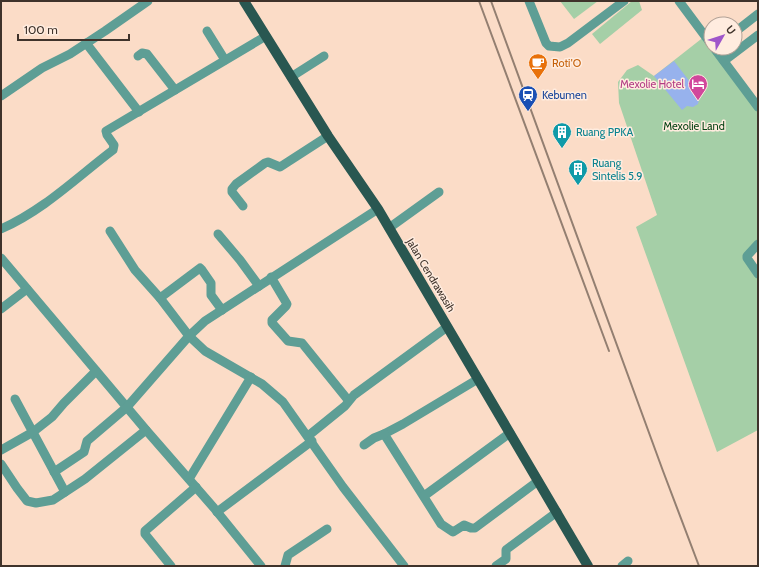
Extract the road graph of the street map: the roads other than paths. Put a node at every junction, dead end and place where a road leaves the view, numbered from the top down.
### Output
1 (148, 1) edge
2 (244, 1) edge
3 (529, 1) edge
4 (624, 1) edge
5 (679, 1) edge
6 (758, 14) edge
7 (743, 26) edge
8 (207, 31) dead end
9 (703, 33) edge
10 (758, 35) edge
11 (266, 36) junction
12 (86, 43) junction
13 (138, 56) dead end
14 (324, 56) dead end
15 (720, 56) edge
16 (225, 60) junction
17 (724, 61) junction
18 (291, 77) junction
19 (175, 90) junction
20 (1, 96) edge
21 (756, 100) edge
22 (139, 112) junction
23 (328, 136) junction
24 (439, 192) dead end
25 (243, 206) dead end
26 (378, 209) junction
27 (389, 228) junction
28 (1, 229) edge
29 (110, 231) dead end
30 (218, 234) dead end
31 (758, 244) edge
32 (1, 258) edge
33 (758, 274) edge
34 (272, 278) junction
35 (259, 286) junction
36 (27, 289) junction
37 (160, 298) junction
38 (1, 309) edge
39 (222, 310) junction
40 (447, 327) junction
41 (189, 336) junction
42 (96, 371) junction
43 (251, 378) junction
44 (478, 379) junction
45 (14, 399) dead end
46 (348, 400) junction
47 (127, 407) junction
48 (146, 430) junction
49 (33, 432) junction
50 (510, 433) junction
51 (384, 434) junction
52 (310, 439) junction
53 (364, 445) dead end
54 (1, 450) edge
55 (1, 464) edge
56 (54, 472) junction
57 (189, 479) junction
58 (538, 481) junction
59 (196, 487) junction
60 (65, 492) junction
61 (424, 496) junction
62 (217, 512) junction
63 (557, 512) junction
64 (328, 529) dead end
65 (172, 566) edge
66 (261, 566) edge
67 (285, 566) edge
68 (403, 566) edge
69 (496, 566) edge
70 (588, 566) edge

1 - 12 street
2 - 11 main road, Jalan Cendrawasih
3 - 4 street
5 - 9 street
6 - 7 street
8 - 16 street
10 - 17 street
11 - 16 street
11 - 18 main road, Jalan Cendrawasih
12 - 20 street
12 - 22 street
13 - 19 street
14 - 18 street
15 - 17 street
16 - 19 street
17 - 21 street
18 - 23 main road, Jalan Cendrawasih
19 - 22 street
22 - 28 street
23 - 25 street
23 - 26 main road, Jalan Cendrawasih
24 - 27 street
26 - 27 main road, Jalan Cendrawasih
26 - 34 street
27 - 40 main road, Jalan Cendrawasih
29 - 37 street
30 - 35 street
31 - 33 street
32 - 36 street
34 - 35 street
34 - 46 street
35 - 39 street
36 - 38 street
36 - 42 street
37 - 39 street
37 - 41 street
39 - 41 street
40 - 44 main road, Jalan Cendrawasih
40 - 46 street
41 - 43 street
41 - 47 street
42 - 47 street
42 - 49 street
43 - 52 street
43 - 57 street
44 - 50 main road, Jalan Cendrawasih
44 - 51 street
45 - 49 street
46 - 52 street
47 - 48 street
47 - 56 street
48 - 57 street
48 - 60 street
49 - 54 street
49 - 56 street
50 - 58 main road, Jalan Cendrawasih
50 - 61 street
51 - 53 street
51 - 61 street
52 - 62 street
52 - 68 street
55 - 60 street
56 - 60 street
57 - 59 street
58 - 61 street
58 - 63 main road, Jalan Cendrawasih
59 - 62 street
59 - 65 street
62 - 66 street
63 - 69 street
63 - 70 main road, Jalan Cendrawasih
64 - 67 street

